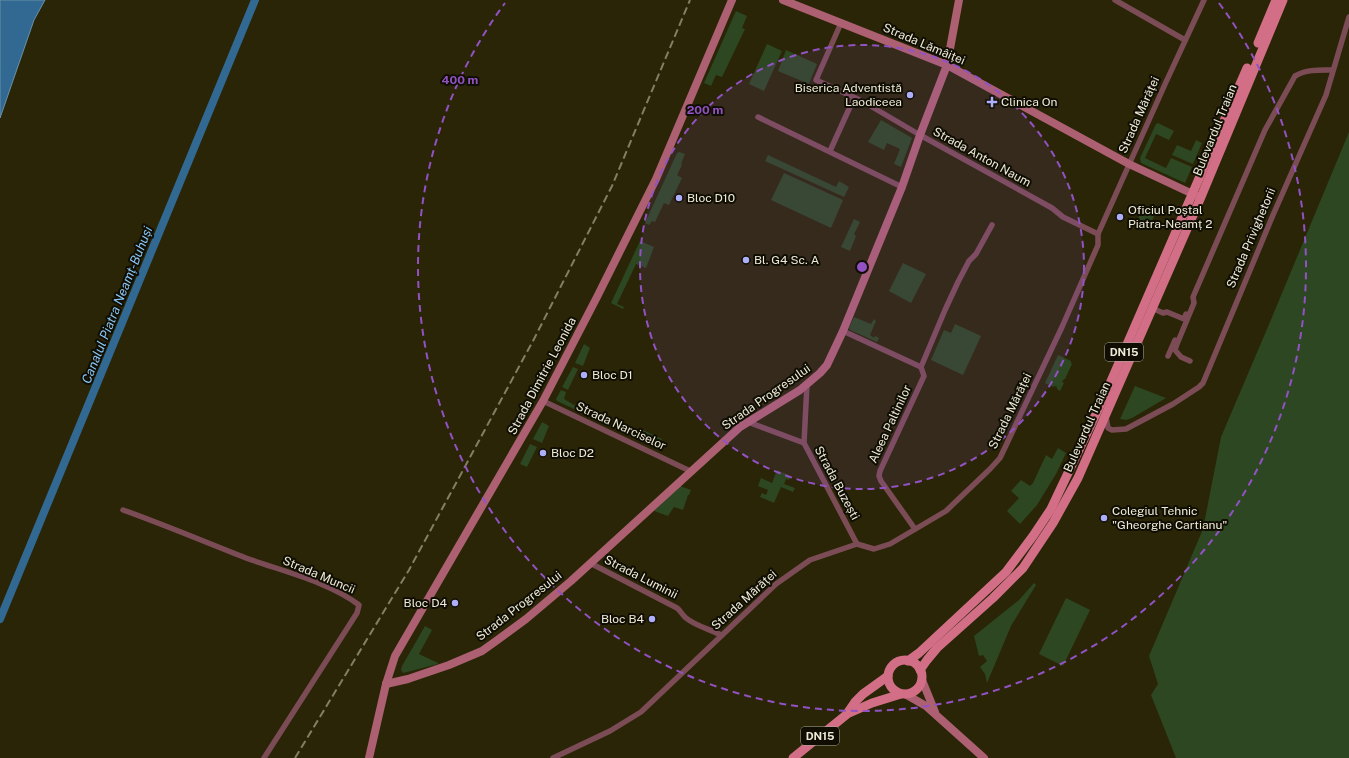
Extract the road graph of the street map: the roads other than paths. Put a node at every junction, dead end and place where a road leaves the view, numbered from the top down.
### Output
1 (732, 0) edge
2 (783, 0) edge
3 (959, 0) edge
4 (1115, 0) edge
5 (1204, 0) edge
6 (1276, 0) edge
7 (1283, 0) edge
8 (1349, 17) edge
9 (841, 23) junction
10 (1186, 40) junction
11 (947, 65) junction
12 (1333, 70) junction
13 (854, 98) junction
14 (758, 117) dead end
15 (920, 135) junction
16 (830, 151) junction
17 (1129, 164) junction
18 (902, 187) junction
19 (1196, 195) junction
20 (992, 225) dead end
21 (1098, 234) junction
22 (1193, 297) junction
23 (1152, 308) junction
24 (1184, 319) junction
25 (843, 331) junction
26 (1168, 356) dead end
27 (1190, 361) dead end
28 (921, 367) junction
29 (807, 384) junction
30 (542, 401) junction
31 (1106, 416) junction
32 (748, 422) junction
33 (804, 443) junction
34 (690, 471) junction
35 (123, 510) dead end
36 (915, 528) junction
37 (857, 544) junction
38 (590, 563) junction
39 (721, 635) junction
40 (908, 661) junction
41 (921, 675) junction
42 (888, 676) junction
43 (386, 684) junction
44 (903, 694) junction
45 (936, 714) junction
46 (846, 715) junction
47 (264, 758) edge
48 (369, 758) edge
49 (553, 758) edge
50 (793, 758) edge
51 (984, 758) edge

1 - 30 street, Strada Dimitrie Leonida
2 - 9 street, Strada Lămâiței
3 - 11 street, Strada Progresului
4 - 10 street
5 - 10 street, Strada Mărăței
6 - 19 main road, Bulevardul Traian / DN15
7 - 19 main road, Bulevardul Traian / DN15
8 - 12 street, Strada Privighetorii
9 - 11 street, Strada Lămâiței
9 - 13 street, Strada Anton Naum
10 - 17 street, Strada Mărăței
11 - 15 street, Strada Progresului
11 - 17 street, Strada Lămâiței
12 - 22 street
12 - 31 street, Strada Privighetorii
13 - 15 street, Strada Anton Naum
13 - 16 street
14 - 16 street
15 - 18 street, Strada Progresului
15 - 21 street, Strada Anton Naum
16 - 18 street
17 - 19 street, Strada Lămâiței
17 - 21 street, Strada Mărăței
18 - 25 street, Strada Progresului
19 - 23 main road, Bulevardul Traian / DN15
19 - 40 main road, Bulevardul Traian / DN15
20 - 28 street, Aleea Paltinilor
21 - 36 street, Strada Mărăței
22 - 24 street
22 - 27 street
23 - 24 street
23 - 31 main road, Bulevardul Traian / DN15
24 - 26 street
25 - 28 street
25 - 29 street, Strada Progresului
28 - 36 street, Aleea Paltinilor
29 - 32 street, Strada Progresului
29 - 33 street, Strada Buzești
30 - 34 street, Strada Narciselor
30 - 43 street, Strada Dimitrie Leonida
31 - 41 main road, Bulevardul Traian / DN15
32 - 33 street
32 - 34 street, Strada Progresului
33 - 37 street, Strada Buzești
34 - 38 street, Strada Progresului
35 - 47 street, Strada Muncii
36 - 37 street, Strada Mărăței
37 - 39 street, Strada Mărăței
38 - 39 street, Strada Luminii
38 - 43 street, Strada Progresului
39 - 49 street, Strada Mărăței
40 - 41 main road
40 - 42 main road, DN15
41 - 44 main road, DN15
41 - 45 street
42 - 44 main road
42 - 46 main road, DN15
43 - 48 street, Strada Dimitrie Leonida
44 - 45 street
44 - 46 main road, DN15
45 - 51 street
46 - 50 main road, DN15

